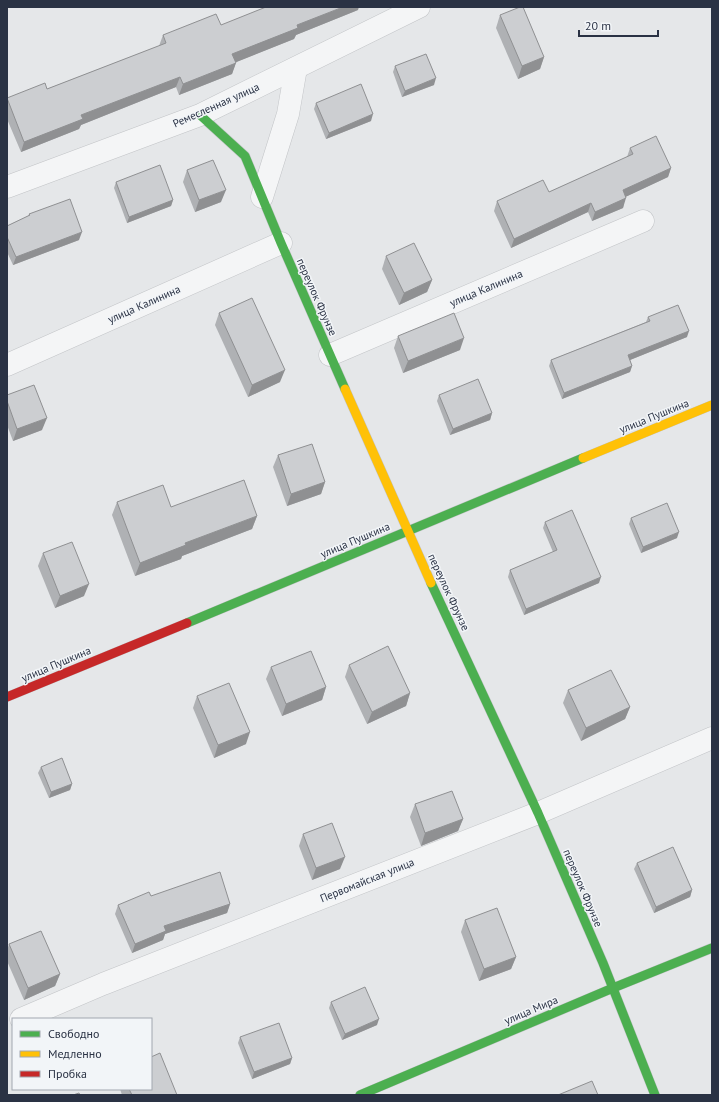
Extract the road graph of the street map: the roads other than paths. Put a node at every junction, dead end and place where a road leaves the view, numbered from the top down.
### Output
1 (419, 7) edge
2 (296, 68) junction
3 (200, 115) junction
4 (10, 180) edge
5 (262, 197) junction
6 (642, 221) dead end
7 (281, 243) junction
8 (330, 355) junction
9 (7, 365) edge
10 (712, 405) edge
11 (407, 531) junction
12 (7, 697) edge
13 (712, 738) edge
14 (538, 813) junction
15 (712, 948) edge
16 (613, 988) junction
17 (23, 1018) edge
18 (360, 1095) edge
19 (655, 1095) edge

1 - 2 street, Ремесленная улица
2 - 3 street, Ремесленная улица
2 - 5 street
3 - 4 street, Ремесленная улица
3 - 5 street, переулок Фрунзе
5 - 7 street, переулок Фрунзе
6 - 8 street, улица Калинина
7 - 8 street, переулок Фрунзе
7 - 9 street, улица Калинина
8 - 11 street, переулок Фрунзе
10 - 11 street, улица Пушкина
11 - 12 street, улица Пушкина
11 - 14 street, переулок Фрунзе
13 - 14 street, Первомайская улица
14 - 16 street, переулок Фрунзе
14 - 17 street, Первомайская улица
15 - 16 street, улица Мира
16 - 18 street, улица Мира
16 - 19 street, переулок Фрунзе

